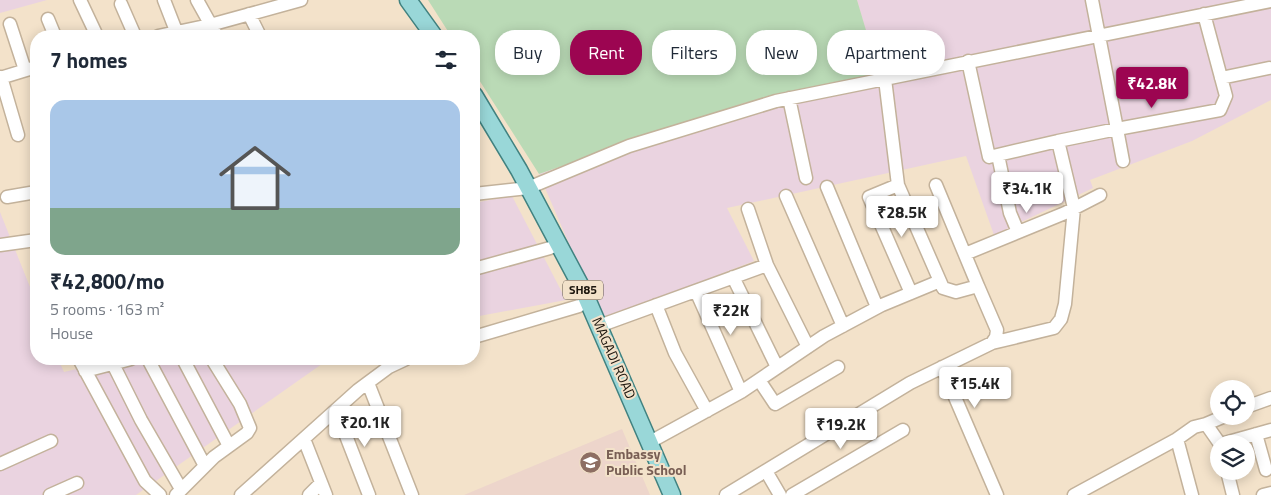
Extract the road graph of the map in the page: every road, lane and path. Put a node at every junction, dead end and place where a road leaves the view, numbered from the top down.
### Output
1 (80, 0) edge
2 (164, 0) edge
3 (197, 0) edge
4 (301, 0) edge
5 (396, 0) edge
6 (408, 0) edge
7 (1092, 0) edge
8 (1271, 1) edge
9 (121, 4) dead end
10 (249, 14) junction
11 (1204, 14) junction
12 (48, 19) dead end
13 (10, 24) dead end
14 (53, 30) edge
15 (94, 30) edge
16 (132, 30) edge
17 (175, 30) edge
18 (212, 30) edge
19 (215, 30) edge
20 (257, 30) edge
21 (418, 30) edge
22 (430, 30) edge
23 (1099, 35) junction
24 (968, 62) junction
25 (30, 65) edge
26 (1269, 68) dead end
27 (30, 72) edge
28 (1, 77) edge
29 (885, 78) junction
30 (1221, 78) junction
31 (789, 98) junction
32 (480, 106) edge
33 (480, 123) edge
34 (1117, 130) junction
35 (18, 135) dead end
36 (1058, 141) junction
37 (998, 155) junction
38 (1123, 161) dead end
39 (806, 178) dead end
40 (898, 185) junction
41 (936, 185) dead end
42 (827, 187) dead end
43 (523, 188) junction
44 (30, 193) edge
45 (480, 193) edge
46 (1100, 195) dead end
47 (786, 196) dead end
48 (7, 197) dead end
49 (1074, 208) junction
50 (748, 209) dead end
51 (1018, 232) junction
52 (30, 241) edge
53 (0, 245) edge
54 (550, 248) junction
55 (965, 254) junction
56 (768, 265) junction
57 (480, 267) edge
58 (733, 277) junction
59 (940, 281) junction
60 (978, 286) junction
61 (696, 291) junction
62 (911, 293) junction
63 (656, 305) junction
64 (580, 306) junction
65 (877, 307) junction
66 (599, 326) junction
67 (843, 326) junction
68 (480, 335) edge
69 (992, 342) junction
70 (808, 347) junction
71 (82, 365) edge
72 (109, 365) edge
73 (123, 365) edge
74 (151, 365) edge
75 (186, 365) edge
76 (216, 365) edge
77 (394, 365) edge
78 (777, 367) junction
79 (838, 367) dead end
80 (942, 367) junction
81 (85, 372) junction
82 (759, 380) junction
83 (368, 383) junction
84 (741, 392) junction
85 (1271, 398) edge
86 (1255, 404) edge
87 (336, 410) junction
88 (707, 411) junction
89 (1210, 422) edge
90 (1206, 424) junction
91 (903, 430) dead end
92 (1271, 430) edge
93 (1256, 434) junction
94 (1214, 435) edge
95 (1252, 435) edge
96 (304, 439) junction
97 (1177, 439) junction
98 (51, 442) dead end
99 (650, 442) junction
100 (229, 446) junction
101 (0, 464) edge
102 (205, 466) junction
103 (1266, 470) dead end
104 (766, 471) junction
105 (1229, 480) edge
106 (77, 483) dead end
107 (324, 489) edge
108 (179, 492) edge
109 (1087, 492) edge
110 (1271, 493) edge
111 (50, 495) edge
112 (160, 495) edge
113 (241, 495) edge
114 (308, 495) edge
115 (368, 495) edge
116 (412, 495) edge
117 (662, 495) edge
118 (672, 495) edge
119 (726, 495) edge
120 (780, 495) edge
121 (792, 495) edge
122 (997, 495) edge
123 (1074, 495) edge
124 (1192, 495) edge
125 (1232, 495) edge
126 (1263, 495) edge

1 - 15 street
2 - 17 street
3 - 18 street
4 - 10 street
5 - 21 main road
6 - 22 main road
7 - 23 street
8 - 11 street
9 - 16 street
10 - 19 street
10 - 20 street
11 - 23 street
11 - 30 street
12 - 14 street
13 - 25 street
23 - 24 street
23 - 34 street
24 - 29 street
24 - 37 street
26 - 30 street
27 - 28 street
28 - 35 street
29 - 31 street
29 - 40 street
30 - 34 street
31 - 39 street
31 - 43 street
32 - 43 main road, MAGADI ROAD / SH85
33 - 43 main road, MAGADI ROAD / SH85
34 - 36 street
34 - 38 street
36 - 37 street
36 - 49 street
37 - 51 street
40 - 59 street
40 - 62 street
41 - 55 street
42 - 65 street
43 - 45 street
43 - 54 main road, MAGADI ROAD / SH85
43 - 66 main road, MAGADI ROAD / SH85
44 - 48 street
46 - 49 street
47 - 67 street
49 - 51 street
49 - 69 street
50 - 56 street
51 - 55 street
52 - 53 street
54 - 57 street
54 - 64 main road, MAGADI ROAD / SH85
55 - 60 street
56 - 58 street
56 - 70 street
58 - 61 street
58 - 78 street
59 - 60 street
59 - 62 street
60 - 69 street
61 - 63 street
61 - 84 street
62 - 65 street
63 - 66 street
63 - 88 street
64 - 68 street
64 - 117 main road, MAGADI ROAD / SH85
65 - 67 street
66 - 99 main road, MAGADI ROAD / SH85
67 - 70 street
69 - 80 street
70 - 78 street
71 - 81 street
72 - 81 street
73 - 108 street
74 - 102 street
75 - 100 street
76 - 100 street
77 - 83 street
78 - 82 street
79 - 82 street
80 - 104 street
80 - 122 street
81 - 112 street
82 - 84 street
83 - 87 street
83 - 116 street
84 - 88 street
85 - 86 street
87 - 96 street
87 - 115 street
88 - 99 street
89 - 90 street
90 - 94 street
90 - 97 street
91 - 121 street
92 - 93 street
93 - 95 street
93 - 103 street
96 - 107 street
96 - 113 street
97 - 109 street
97 - 124 street
98 - 101 street
99 - 118 main road, MAGADI ROAD / SH85
100 - 102 street
102 - 108 street
104 - 119 street
104 - 120 street
105 - 125 street
106 - 111 street
107 - 114 street
109 - 123 street
110 - 126 street

